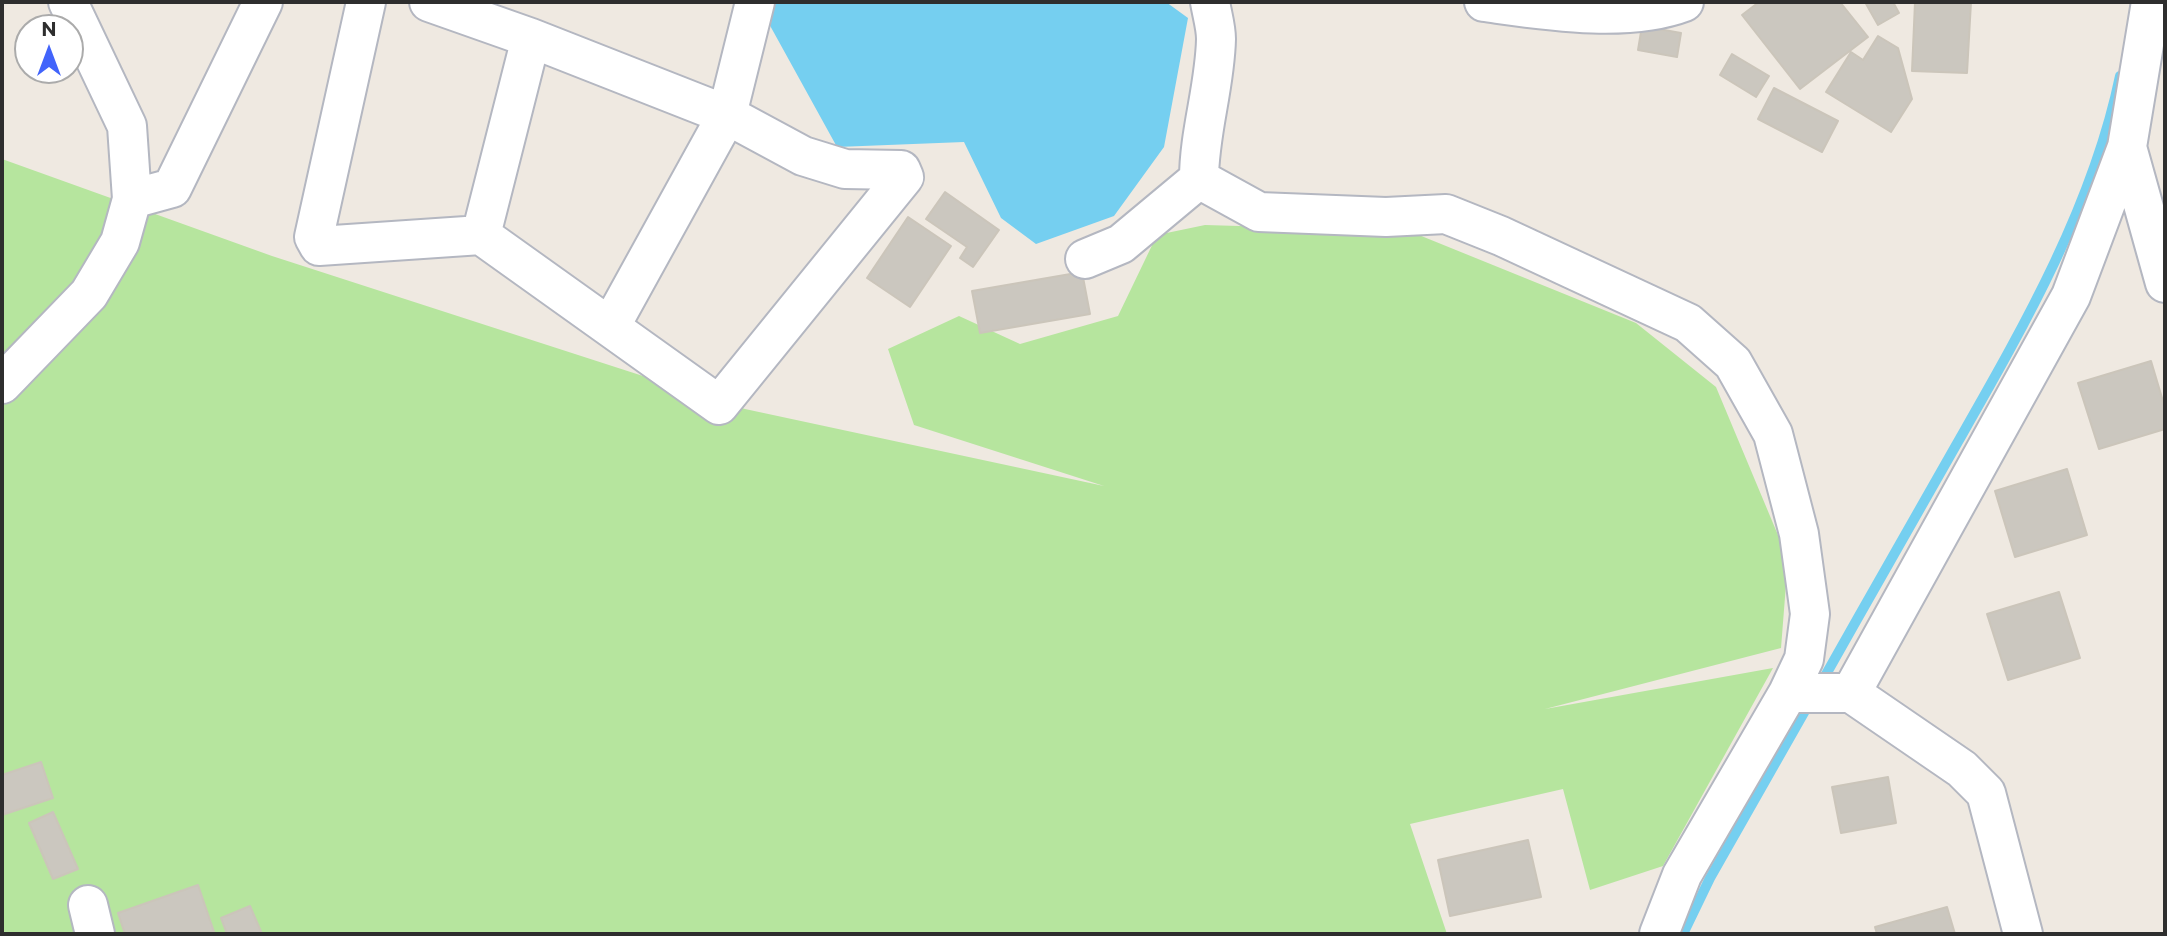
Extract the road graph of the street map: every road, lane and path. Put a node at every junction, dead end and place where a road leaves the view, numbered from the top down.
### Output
1 (68, 2) edge
2 (263, 2) edge
3 (366, 2) edge
4 (429, 2) edge
5 (755, 2) edge
6 (1210, 2) edge
7 (1483, 2) edge
8 (1684, 2) edge
9 (2151, 2) edge
10 (531, 38) junction
11 (727, 115) junction
12 (2127, 147) junction
13 (1199, 179) junction
14 (132, 199) junction
15 (481, 235) junction
16 (1085, 259) dead end
17 (2165, 283) edge
18 (610, 327) junction
19 (2, 384) edge
20 (1788, 693) junction
21 (1851, 693) junction
22 (1660, 934) edge
23 (2023, 934) edge

1 - 14 street
2 - 14 street
3 - 15 street
4 - 10 street
5 - 11 street
6 - 13 street
7 - 8 street
9 - 12 street
10 - 11 street
10 - 15 street
11 - 18 street
11 - 18 street
12 - 17 street
12 - 21 street
13 - 16 street
13 - 20 street
14 - 19 street
15 - 18 street
20 - 21 street
20 - 22 street
21 - 23 street

